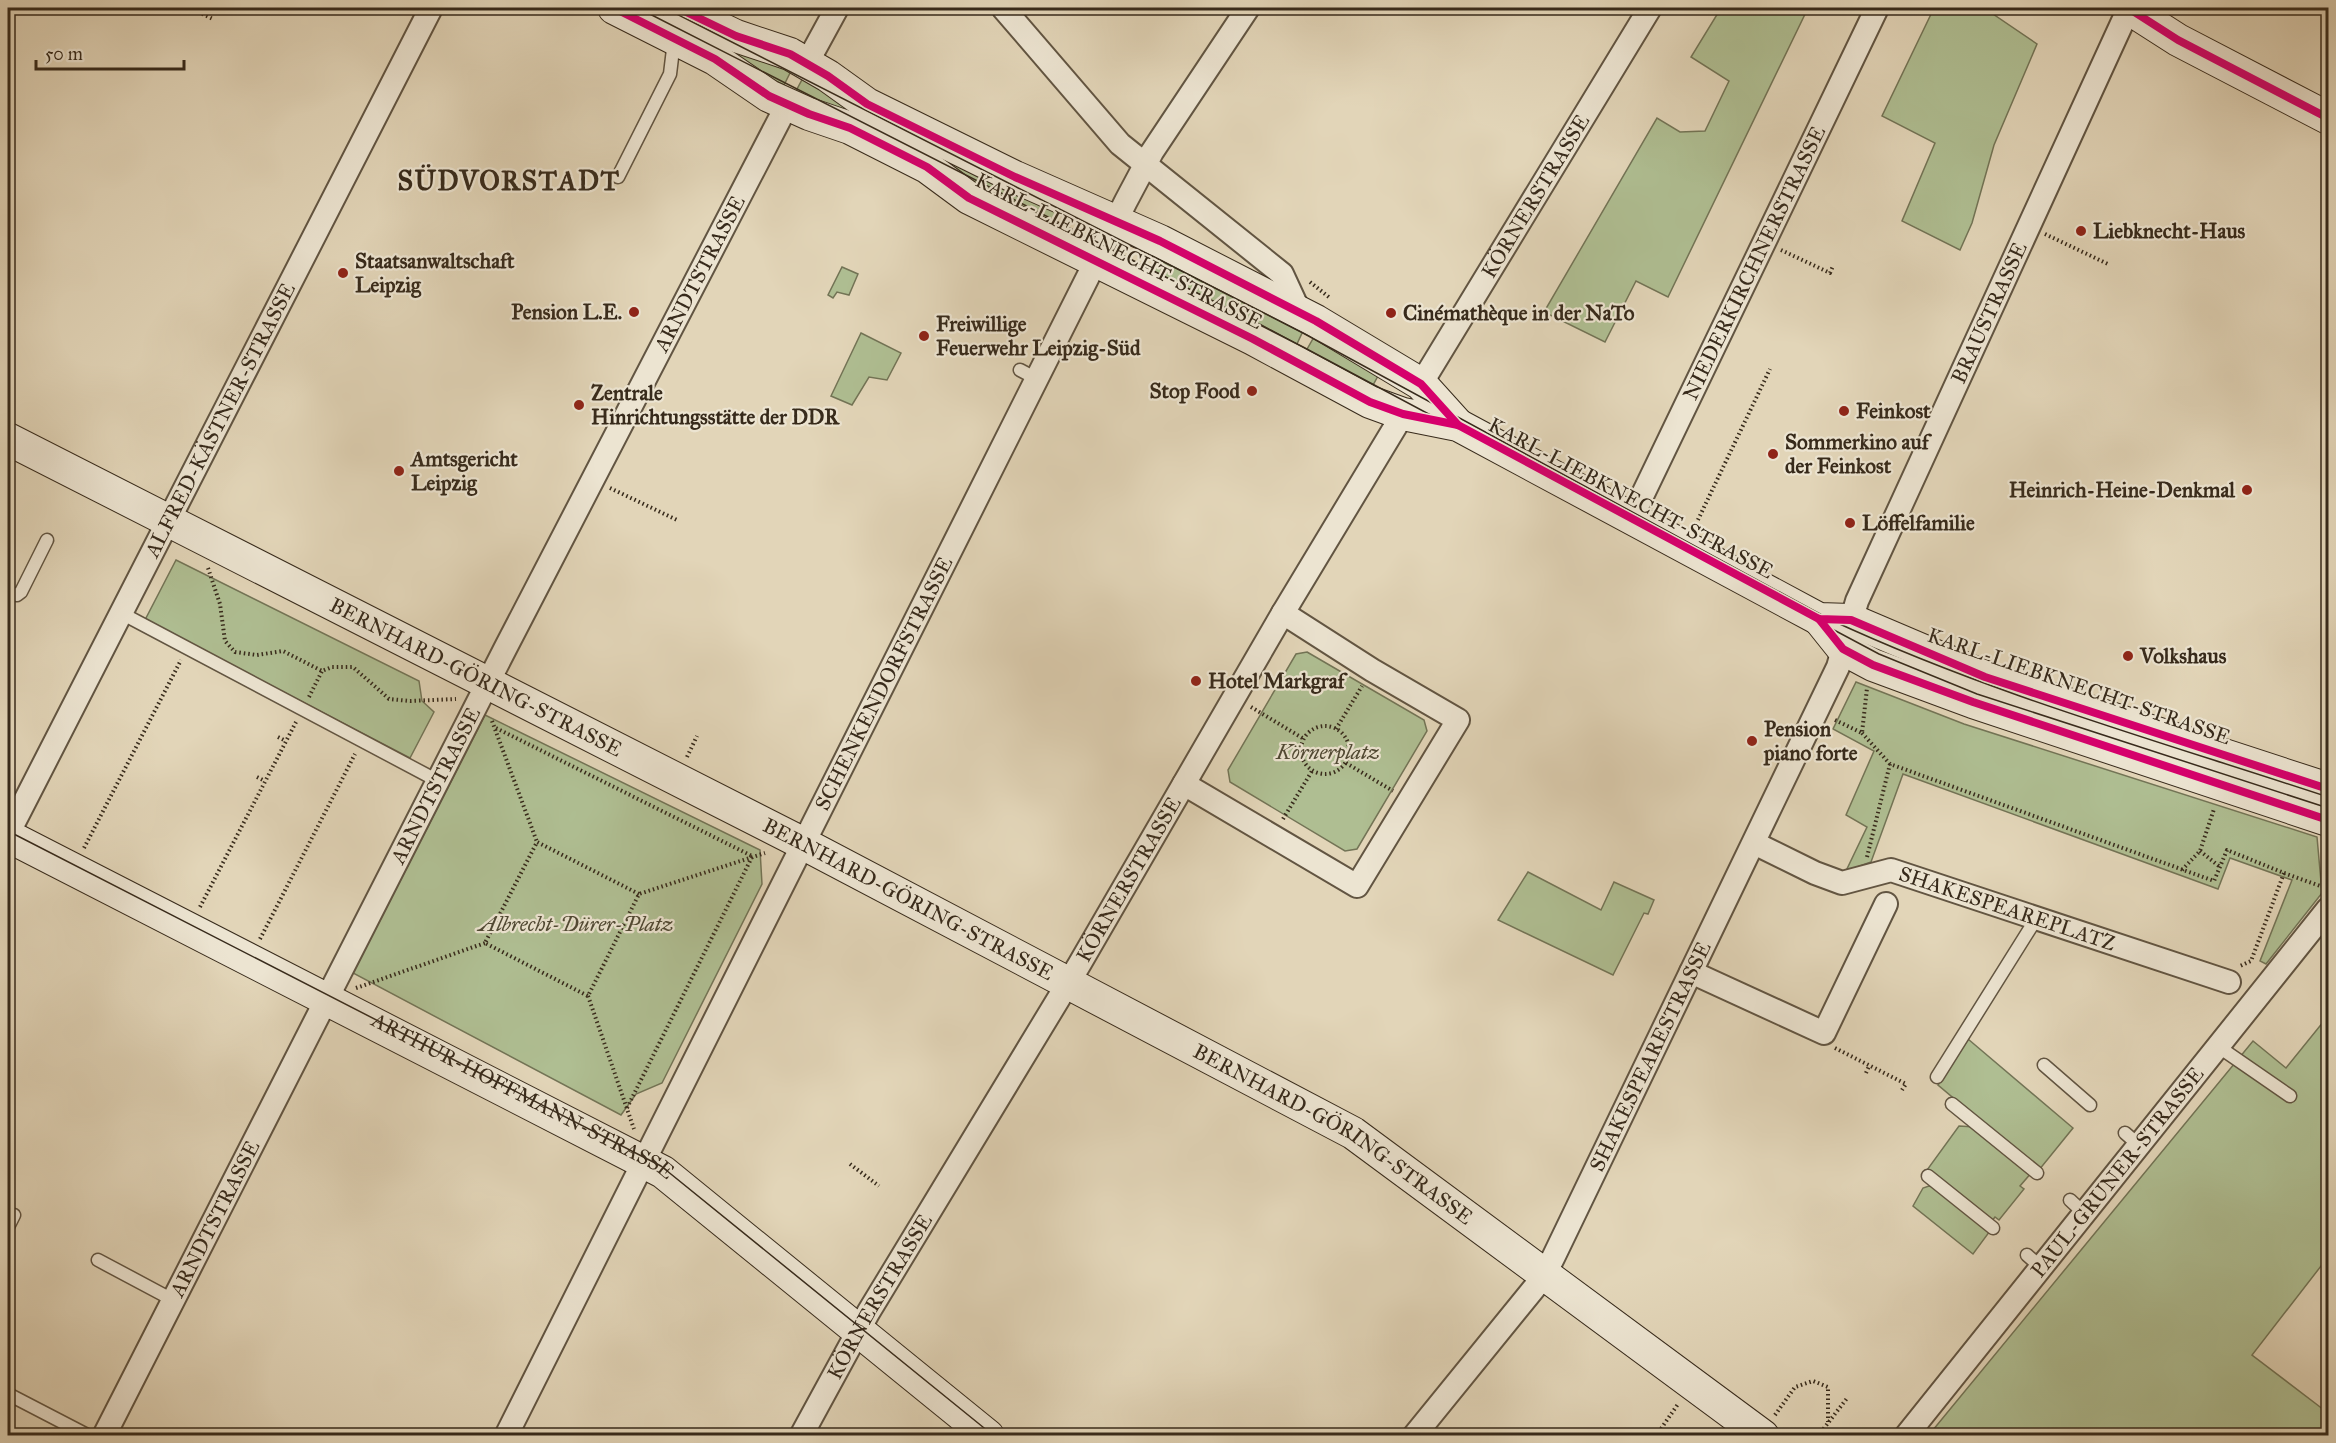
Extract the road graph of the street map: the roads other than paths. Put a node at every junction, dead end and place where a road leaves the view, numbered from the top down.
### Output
1 (431, 8) edge
2 (614, 8) edge
3 (678, 8) edge
4 (837, 8) edge
5 (1003, 8) edge
6 (1248, 8) edge
7 (1650, 8) edge
8 (1877, 8) edge
9 (2129, 8) edge
10 (675, 39) junction
11 (807, 63) junction
12 (787, 105) junction
13 (2328, 118) edge
14 (1145, 164) junction
15 (618, 177) dead end
16 (1115, 222) junction
17 (1095, 263) junction
18 (1300, 313) junction
19 (1423, 380) junction
20 (1403, 414) junction
21 (1458, 425) junction
22 (8, 439) edge
23 (1631, 519) junction
24 (167, 522) junction
25 (47, 540) dead end
26 (10, 593) dead end
27 (121, 613) junction
28 (1283, 613) junction
29 (1847, 635) junction
30 (484, 691) junction
31 (438, 781) junction
32 (1184, 784) junction
33 (2328, 789) edge
34 (2328, 820) edge
35 (8, 835) edge
36 (1754, 843) junction
37 (804, 844) junction
38 (1886, 904) dead end
39 (2328, 909) edge
40 (2036, 919) junction
41 (1691, 972) junction
42 (2222, 980) road end
43 (1068, 981) junction
44 (327, 998) junction
45 (2219, 1047) junction
46 (2044, 1065) dead end
47 (1937, 1077) dead end
48 (2290, 1096) dead end
49 (1952, 1104) dead end
50 (2090, 1105) dead end
51 (645, 1161) junction
52 (2037, 1173) dead end
53 (1928, 1176) dead end
54 (14, 1215) dead end
55 (8, 1227) edge
56 (1993, 1228) dead end
57 (98, 1260) dead end
58 (1544, 1276) junction
59 (173, 1300) junction
60 (858, 1330) junction
61 (8, 1394) edge
62 (1769, 1426) edge
63 (89, 1436) edge
64 (104, 1436) edge
65 (506, 1436) edge
66 (801, 1436) edge
67 (988, 1436) edge
68 (1414, 1436) edge
69 (1906, 1436) edge

1 - 24 street, ALFRED-KÄSTNER-STRASSE
2 - 10 main road, KARL-LIEBKNECHT-STRASSE
3 - 11 main road, KARL-LIEBKNECHT-STRASSE
4 - 11 street
5 - 14 street, KARL-LIEBKNECHT-STRASSE
6 - 14 street, SCHENKENDORFSTRASSE
7 - 19 street, KÖRNERSTRASSE
8 - 23 street, NIEDERKIRCHNERSTRASSE
9 - 13 main road
9 - 29 street, BRAUSTRASSE
10 - 12 main road, KARL-LIEBKNECHT-STRASSE
10 - 15 lane
11 - 16 main road, KARL-LIEBKNECHT-STRASSE
12 - 17 main road, KARL-LIEBKNECHT-STRASSE
12 - 30 street, ARNDTSTRASSE
14 - 16 street, SCHENKENDORFSTRASSE
14 - 18 street, KARL-LIEBKNECHT-STRASSE
16 - 17 street, SCHENKENDORFSTRASSE
16 - 18 main road, KARL-LIEBKNECHT-STRASSE
17 - 20 main road, KARL-LIEBKNECHT-STRASSE
17 - 37 street, SCHENKENDORFSTRASSE
18 - 19 main road, KARL-LIEBKNECHT-STRASSE
19 - 21 main road, KARL-LIEBKNECHT-STRASSE
20 - 21 main road, KARL-LIEBKNECHT-STRASSE
20 - 28 street, KÖRNERSTRASSE
21 - 23 main road, KARL-LIEBKNECHT-STRASSE
22 - 24 main road, BERNHARD-GÖRING-STRASSE
23 - 29 main road, KARL-LIEBKNECHT-STRASSE
24 - 27 street, ALFRED-KÄSTNER-STRASSE
24 - 30 main road, BERNHARD-GÖRING-STRASSE
25 - 26 lane
27 - 31 lane
27 - 35 street, ALFRED-KÄSTNER-STRASSE
28 - 32 street, KÖRNERSTRASSE
28 - 32 street
29 - 33 main road, KARL-LIEBKNECHT-STRASSE
29 - 34 main road, KARL-LIEBKNECHT-STRASSE
29 - 36 street, SHAKESPEARESTRASSE
30 - 31 street, ARNDTSTRASSE
30 - 37 main road, BERNHARD-GÖRING-STRASSE
31 - 44 street, ARNDTSTRASSE
32 - 43 street, KÖRNERSTRASSE
35 - 44 main road, ARTHUR-HOFFMANN-STRASSE
36 - 40 street, SHAKESPEAREPLATZ
36 - 41 street, SHAKESPEARESTRASSE
37 - 43 main road, BERNHARD-GÖRING-STRASSE
37 - 51 street, SCHENKENDORFSTRASSE
38 - 41 street, SHAKESPEAREPLATZ
39 - 45 street, PAUL-GRUNER-STRASSE
40 - 42 street, SHAKESPEAREPLATZ
40 - 47 lane
41 - 58 street, SHAKESPEARESTRASSE
43 - 58 main road, BERNHARD-GÖRING-STRASSE
43 - 60 street, KÖRNERSTRASSE
44 - 51 main road, ARTHUR-HOFFMANN-STRASSE
44 - 59 street, ARNDTSTRASSE
45 - 48 lane
45 - 69 street, PAUL-GRUNER-STRASSE
46 - 50 lane
49 - 52 lane
51 - 60 main road, ARTHUR-HOFFMANN-STRASSE
51 - 65 street, SCHENKENDORFSTRASSE
53 - 56 lane
54 - 55 lane
57 - 59 lane
58 - 62 main road, BERNHARD-GÖRING-STRASSE
58 - 68 street, SHAKESPEARESTRASSE
59 - 64 street, ARNDTSTRASSE
60 - 66 street, KÖRNERSTRASSE
60 - 67 main road, ARTHUR-HOFFMANN-STRASSE
61 - 63 lane

